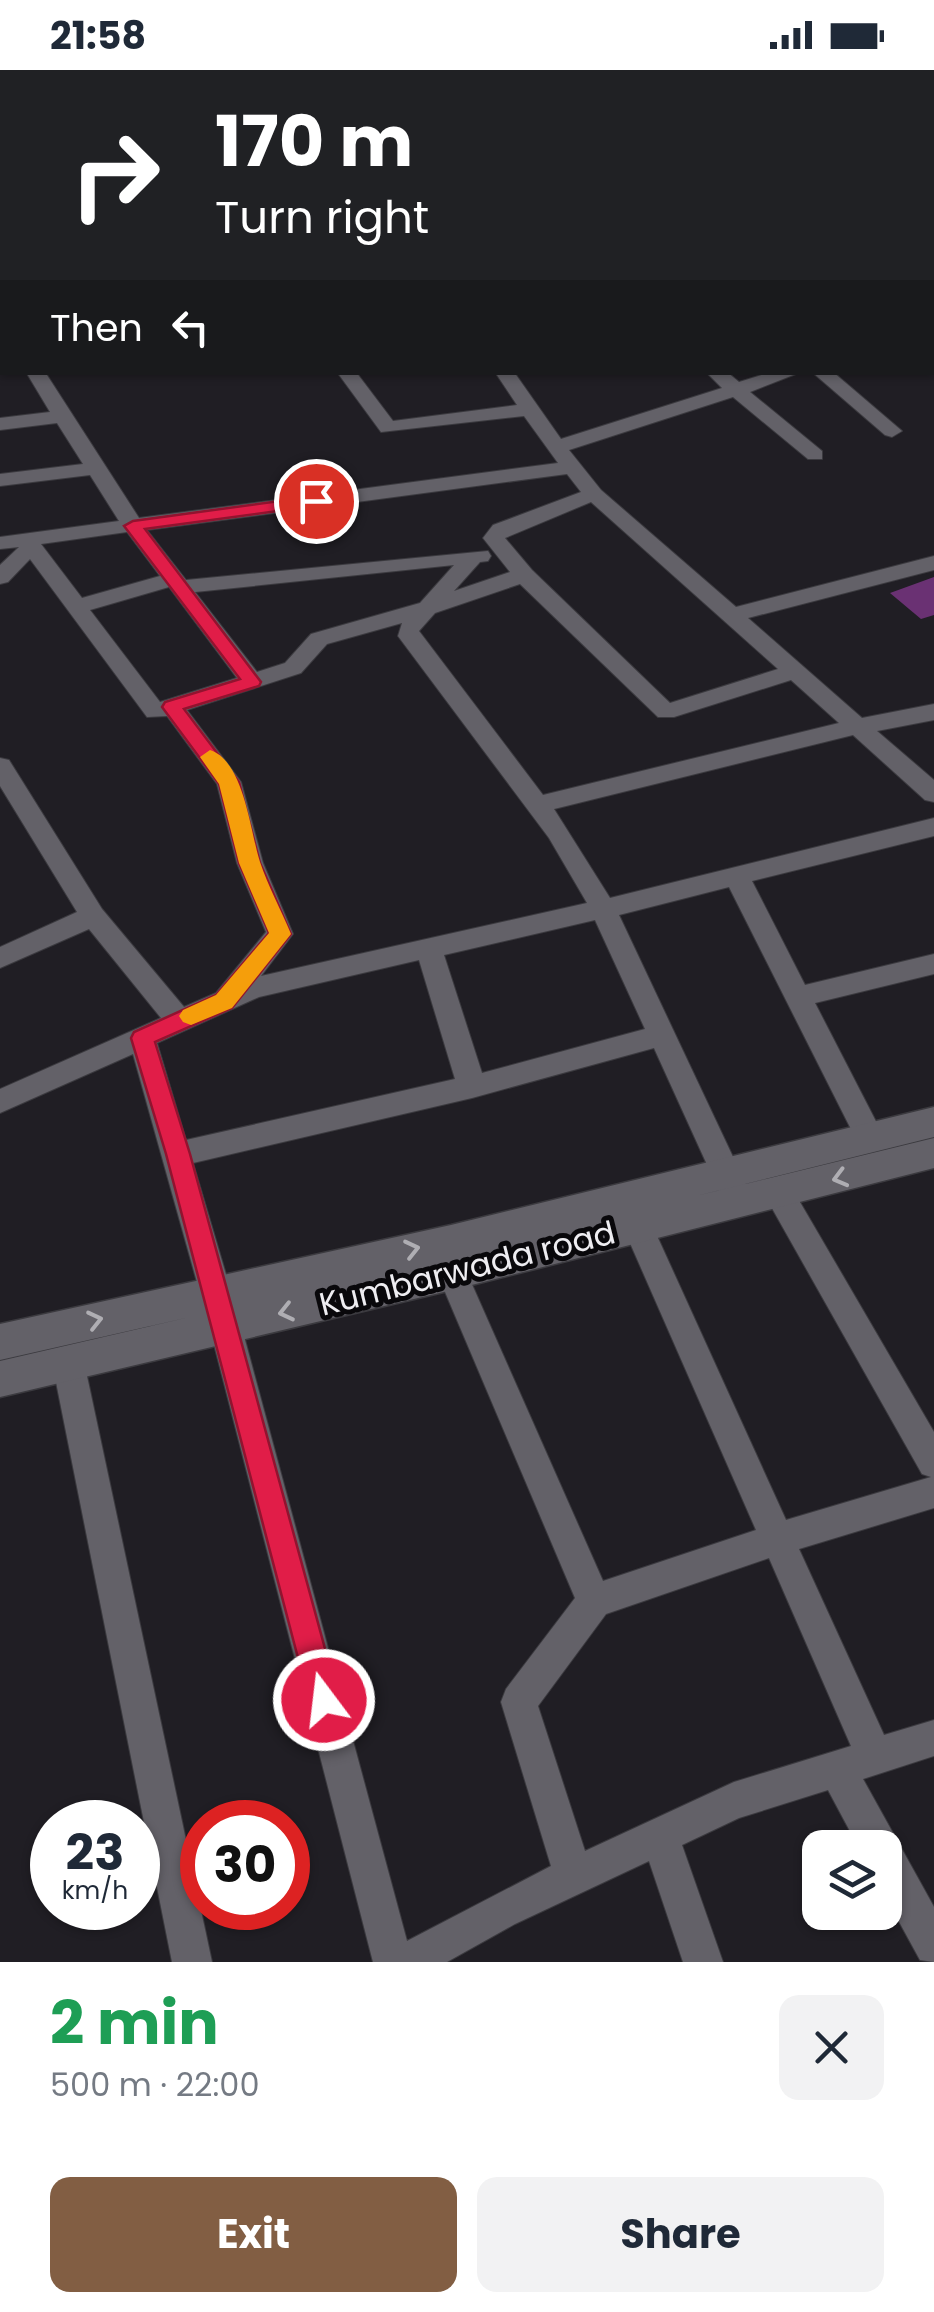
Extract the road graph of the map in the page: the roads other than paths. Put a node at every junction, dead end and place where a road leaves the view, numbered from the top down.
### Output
1 (37, 375) edge
2 (348, 375) edge
3 (506, 375) edge
4 (719, 375) edge
5 (782, 375) edge
6 (825, 375) edge
7 (736, 388) junction
8 (530, 410) junction
9 (64, 416) junction
10 (0, 424) edge
11 (892, 431) dead end
12 (556, 447) junction
13 (815, 455) dead end
14 (572, 467) junction
15 (97, 468) junction
16 (0, 480) edge
17 (594, 494) junction
18 (133, 526) junction
19 (29, 543) junction
20 (0, 544) edge
21 (500, 550) junction
22 (472, 558) junction
23 (934, 563) edge
24 (524, 575) junction
25 (0, 576) edge
26 (178, 583) junction
27 (79, 606) junction
28 (422, 610) junction
29 (732, 615) junction
30 (795, 670) junction
31 (252, 682) junction
32 (172, 707) junction
33 (934, 712) edge
34 (855, 727) junction
35 (0, 766) edge
36 (934, 794) edge
37 (541, 804) junction
38 (934, 828) edge
39 (736, 876) junction
40 (603, 909) junction
41 (93, 916) junction
42 (428, 947) junction
43 (0, 958) edge
44 (934, 964) edge
45 (799, 997) junction
46 (224, 1002) junction
47 (178, 1022) junction
48 (664, 1036) junction
49 (142, 1038) junction
50 (472, 1087) junction
51 (0, 1102) edge
52 (934, 1122) edge
53 (869, 1138) junction
54 (178, 1154) junction
55 (934, 1154) edge
56 (732, 1188) junction
57 (779, 1194) junction
58 (638, 1227) junction
59 (452, 1273) junction
60 (220, 1310) junction
61 (0, 1342) edge
62 (68, 1362) junction
63 (0, 1378) edge
64 (934, 1463) edge
65 (934, 1492) edge
66 (777, 1539) junction
67 (594, 1601) junction
68 (934, 1738) edge
69 (875, 1757) junction
70 (837, 1769) junction
71 (870, 1830) edge
72 (660, 1837) junction
73 (574, 1877) junction
74 (902, 1888) edge
75 (934, 1946) edge
76 (433, 1956) edge
77 (192, 1962) edge
78 (394, 1962) edge
79 (702, 1962) edge

1 - 9 street
2 - 8 street
3 - 8 street
4 - 7 street
5 - 7 street
6 - 11 street
7 - 12 street
7 - 13 street
8 - 12 street
9 - 10 street
9 - 15 street
12 - 14 street
14 - 17 street
14 - 18 street
15 - 16 street
15 - 18 street
17 - 21 street
17 - 29 street
18 - 19 street
18 - 26 street
19 - 20 street
19 - 25 street
19 - 27 street
21 - 22 street
21 - 24 street
22 - 26 street
22 - 28 street
23 - 29 street
24 - 28 street
24 - 30 street
26 - 27 street
26 - 31 street
27 - 32 street
28 - 31 street
28 - 37 street
29 - 30 street
30 - 34 street
31 - 32 street
32 - 46 street
33 - 34 street
34 - 36 street
34 - 37 street
35 - 41 street
37 - 40 street
38 - 39 street
39 - 40 street
39 - 45 street
40 - 42 street
40 - 48 street
41 - 43 street
41 - 47 street
42 - 46 street
42 - 50 street
44 - 45 street
45 - 53 street
46 - 47 street
47 - 49 street
48 - 50 street
48 - 56 street
49 - 51 street
49 - 54 street
50 - 54 street
52 - 53 street, Kumbarwada road
53 - 56 street, Kumbarwada road
54 - 60 street
55 -> 57 street, Kumbarwada road
56 - 57 street, Kumbarwada road
56 - 58 street, Kumbarwada road
60 -> 56 street, Kumbarwada road
57 - 64 street
58 - 59 street, Kumbarwada road
58 - 66 street
59 -> 60 street, Kumbarwada road
59 - 67 street
61 -> 60 street, Kumbarwada road
60 - 62 street, Kumbarwada road
60 - 78 street
62 - 63 street, Kumbarwada road
62 - 77 street
65 - 66 street
66 - 67 street
66 - 69 street
67 - 73 street
68 - 69 street
69 - 70 street
70 - 71 street
70 - 72 street
72 - 73 street
72 - 79 street
73 - 76 street
74 - 75 street

